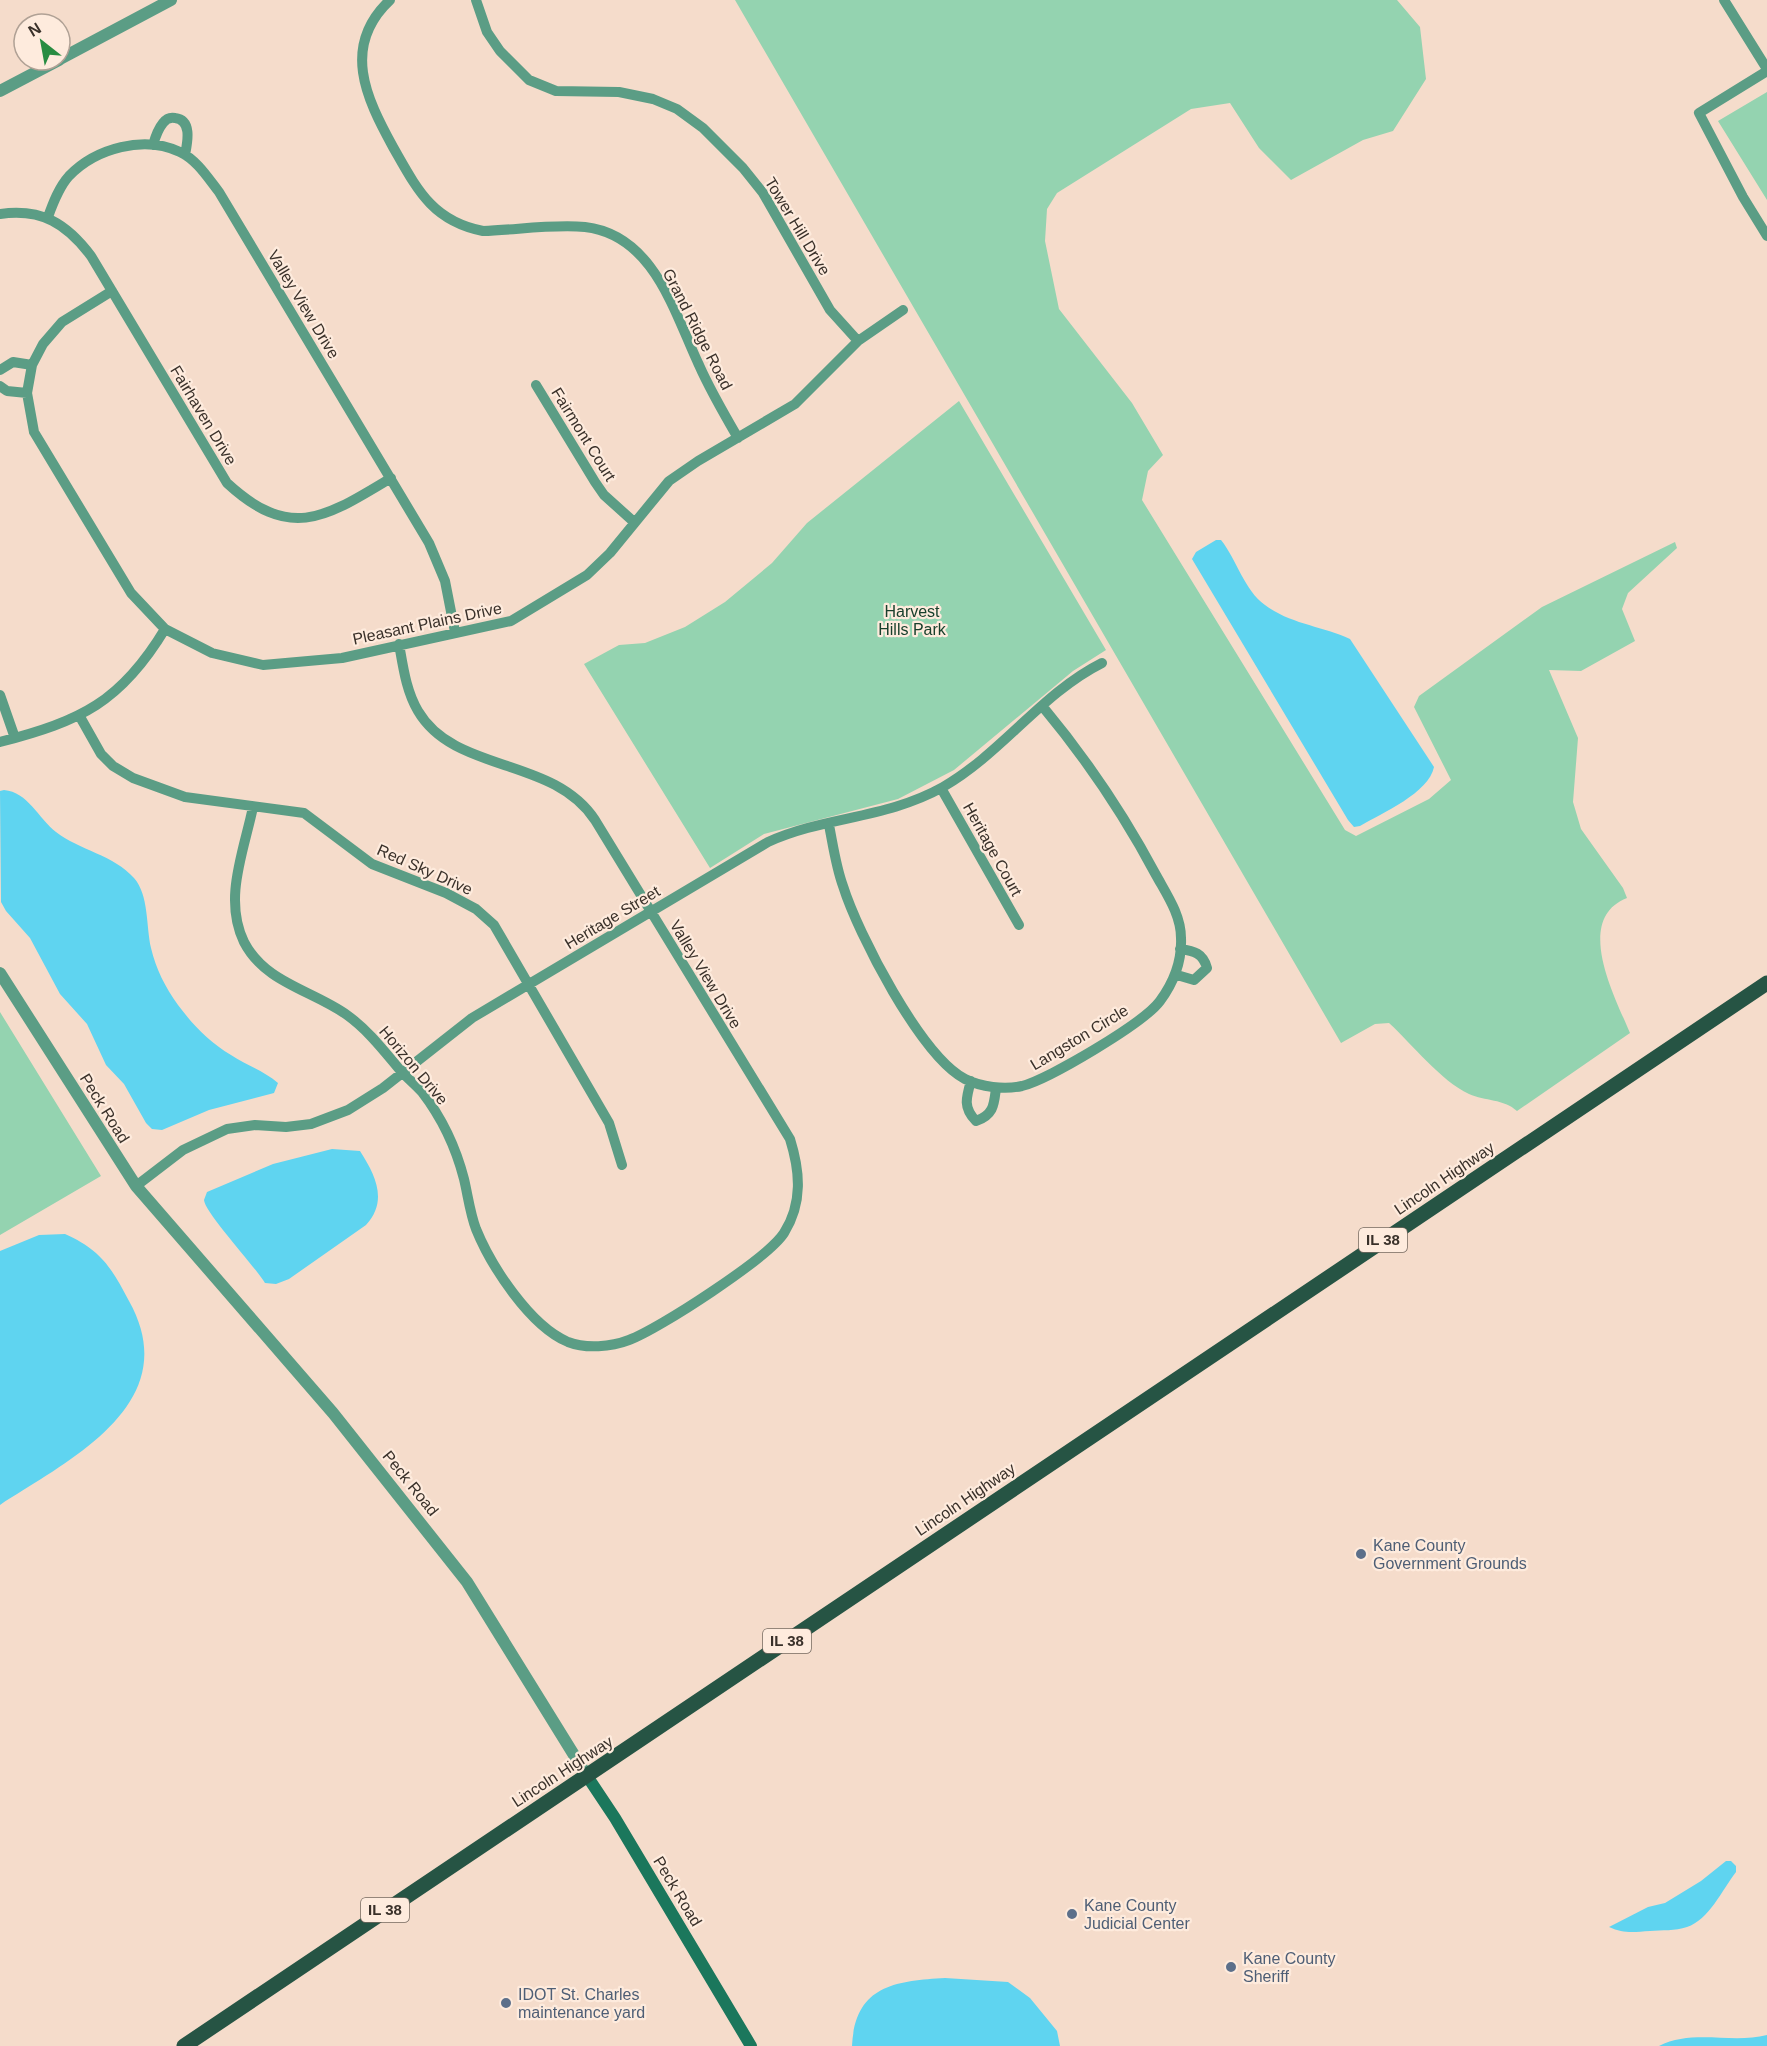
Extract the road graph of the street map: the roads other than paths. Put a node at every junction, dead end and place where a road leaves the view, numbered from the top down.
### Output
1 (171, 0) edge
2 (390, 0) edge
3 (476, 0) edge
4 (1724, 0) edge
5 (72, 53) edge
6 (1767, 70) edge
7 (36, 72) edge
8 (0, 91) edge
9 (153, 145) junction
10 (185, 155) junction
11 (0, 214) edge
12 (48, 217) junction
13 (1767, 236) edge
14 (112, 291) junction
15 (903, 310) dead end
16 (858, 341) junction
17 (32, 365) junction
18 (0, 370) edge
19 (536, 385) dead end
20 (0, 386) edge
21 (27, 393) junction
22 (738, 438) junction
23 (391, 478) junction
24 (634, 522) junction
25 (165, 629) junction
26 (455, 633) junction
27 (399, 644) junction
28 (1102, 663) dead end
29 (0, 695) edge
30 (1043, 706) junction
31 (79, 715) junction
32 (15, 738) junction
33 (0, 742) edge
34 (941, 788) junction
35 (253, 807) junction
36 (829, 825) junction
37 (650, 912) junction
38 (1019, 925) dead end
39 (1180, 949) junction
40 (0, 973) edge
41 (1177, 975) junction
42 (1767, 983) edge
43 (529, 984) junction
44 (402, 1072) junction
45 (971, 1081) junction
46 (996, 1088) junction
47 (622, 1165) dead end
48 (136, 1186) junction
49 (691, 1304) joint
50 (587, 1776) junction
51 (184, 2046) edge
52 (751, 2046) edge

1 - 5 street
2 - 22 street, Grand Ridge Road
3 - 16 street, Tower Hill Drive
4 - 6 street
6 - 13 street
7 - 8 street
9 - 10 street, Valley View Drive
9 - 10 street
9 - 12 street, Valley View Drive
10 - 23 street, Valley View Drive
11 - 12 street
12 - 14 street, Fairhaven Drive
14 - 17 street, Pleasant Plains Drive
14 - 23 street, Fairhaven Drive
15 - 16 street, Pleasant Plains Drive
16 - 22 street, Pleasant Plains Drive
17 - 18 street
17 - 21 street, Pleasant Plains Drive
19 - 24 street, Fairmont Court
20 - 21 street
21 - 25 street, Pleasant Plains Drive
22 - 24 street, Pleasant Plains Drive
23 - 26 street, Valley View Drive
24 - 26 street, Pleasant Plains Drive
25 - 27 street, Pleasant Plains Drive
25 - 31 street
26 - 27 street, Pleasant Plains Drive
27 - 37 street, Valley View Drive
28 - 30 street, Heritage Street
29 - 32 street
30 - 34 street, Heritage Street
30 - 39 street, Langston Circle
31 - 32 street
31 - 35 street, Red Sky Drive
32 - 33 street
34 - 36 street, Heritage Street
34 - 38 street, Heritage Court
35 - 43 street, Red Sky Drive
35 - 44 street, Horizon Drive
36 - 37 street, Heritage Street
36 - 45 street, Langston Circle
37 - 43 street, Heritage Street
37 - 49 street, Valley View Drive
39 - 41 street, Langston Circle
39 - 41 street
40 - 48 street, Peck Road
41 - 46 street, Langston Circle
42 - 50 main road, Lincoln Highway / IL 38
43 - 44 street, Heritage Street
43 - 47 street, Red Sky Drive
44 - 48 street, Heritage Street
44 - 49 street, Horizon Drive
45 - 46 street, Langston Circle
45 - 46 street
48 - 50 street, Peck Road
50 - 51 main road, Lincoln Highway / IL 38
50 - 52 main road, Peck Road

